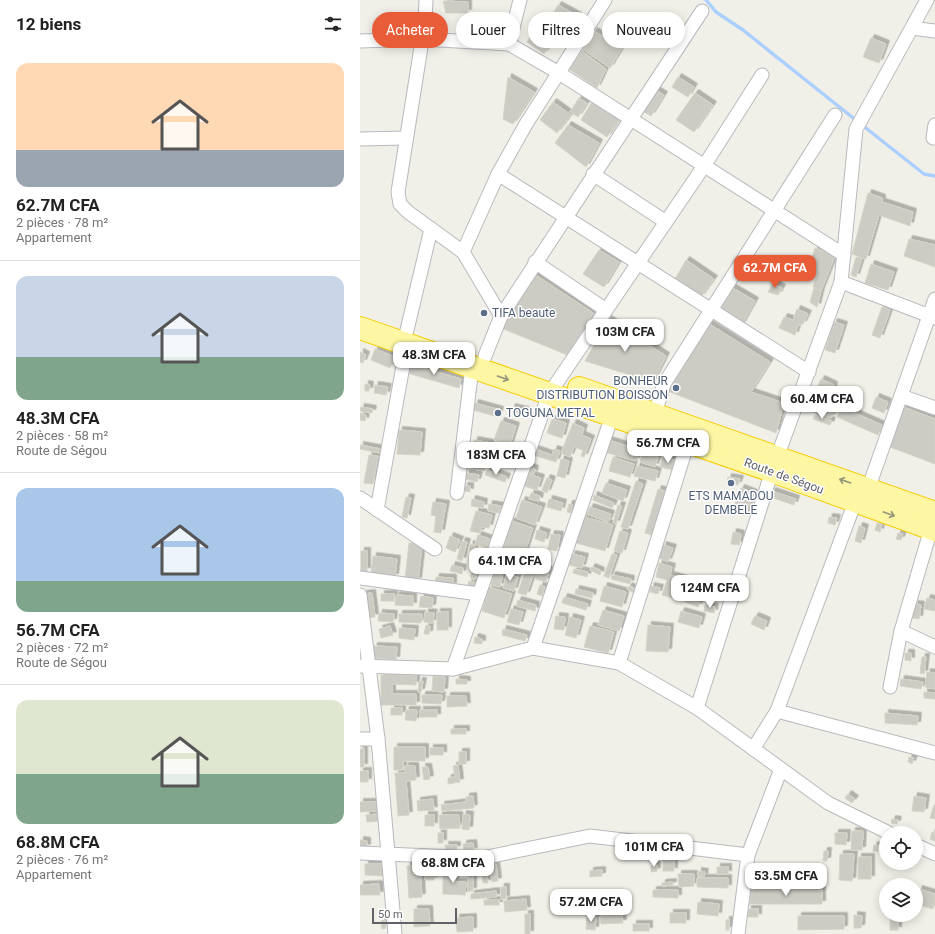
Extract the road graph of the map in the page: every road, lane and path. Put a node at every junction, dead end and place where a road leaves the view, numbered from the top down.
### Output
1 (426, 0) edge
2 (520, 0) edge
3 (605, 0) edge
4 (926, 0) edge
5 (702, 11) dead end
6 (425, 12) edge
7 (517, 12) edge
8 (912, 28) junction
9 (935, 31) edge
10 (360, 41) edge
11 (372, 41) edge
12 (421, 48) edge
13 (516, 48) edge
14 (558, 73) junction
15 (762, 75) dead end
16 (835, 115) dead end
17 (630, 119) junction
18 (935, 125) edge
19 (406, 138) junction
20 (933, 138) dead end
21 (360, 139) edge
22 (704, 166) junction
23 (498, 174) junction
24 (593, 174) junction
25 (774, 211) junction
26 (565, 217) junction
27 (666, 222) junction
28 (431, 229) junction
29 (463, 252) junction
30 (844, 255) junction
31 (535, 262) junction
32 (638, 263) junction
33 (841, 282) junction
34 (935, 299) edge
35 (606, 310) junction
36 (711, 310) junction
37 (360, 314) edge
38 (500, 316) junction
39 (932, 317) edge
40 (360, 328) edge
41 (407, 337) junction
42 (478, 362) junction
43 (809, 372) junction
44 (553, 387) junction
45 (901, 396) junction
46 (614, 408) junction
47 (935, 408) edge
48 (653, 422) junction
49 (688, 442) junction
50 (774, 464) junction
51 (457, 493) dead end
52 (360, 498) edge
53 (862, 498) junction
54 (377, 510) junction
55 (934, 522) edge
56 (435, 549) dead end
57 (360, 578) edge
58 (480, 594) junction
59 (360, 595) edge
60 (901, 631) junction
61 (935, 646) edge
62 (533, 648) junction
63 (620, 663) junction
64 (365, 666) edge
65 (453, 669) junction
66 (890, 687) dead end
67 (696, 708) junction
68 (777, 711) junction
69 (360, 739) edge
70 (378, 739) junction
71 (753, 749) junction
72 (935, 753) edge
73 (781, 769) junction
74 (879, 828) edge
75 (923, 848) edge
76 (360, 853) edge
77 (388, 854) junction
78 (935, 854) edge
79 (748, 855) junction
80 (395, 934) edge
81 (738, 934) edge

1 - 6 street
2 - 7 street
3 - 14 street
4 - 8 street
5 - 17 street
8 - 9 street
8 - 30 street
10 - 11 street
12 - 19 street
13 - 14 street
14 - 17 street
14 - 23 street
15 - 22 street
16 - 25 street
17 - 22 street
17 - 24 street
18 - 20 street
19 - 21 street
19 - 28 street
22 - 25 street
22 - 27 street
23 - 26 street
23 - 29 street
24 - 26 street
24 - 27 street
25 - 30 street
25 - 36 street
26 - 31 street
26 - 32 street
27 - 32 street
28 - 29 street
28 - 41 street
29 - 38 street
30 - 33 street
31 - 35 street
31 - 38 street
32 - 35 street
32 - 36 street
33 - 39 street
33 - 43 street
34 - 39 street
35 - 44 street
36 - 43 street
36 - 48 street
37 - 41 highway, Route de Ségou
38 - 42 street
39 - 45 street
40 - 41 highway, Route de Ségou
41 - 42 highway, Route de Ségou
41 - 54 street
42 - 44 highway, Route de Ségou
42 - 51 street
43 - 50 street
44 - 46 highway, Route de Ségou
44 - 58 street
45 - 47 street
45 - 53 street
46 - 48 highway, Route de Ségou
46 - 62 street
48 - 49 highway, Route de Ségou
48 - 50 highway, Route de Ségou
49 - 50 highway, Route de Ségou
49 - 63 street
50 - 53 highway, Route de Ségou
50 - 67 street
52 - 54 street
53 - 55 highway, Route de Ségou
53 - 68 street
54 - 56 street
55 - 60 street
57 - 58 street
58 - 65 street
59 - 64 street
60 - 61 street
60 - 66 street
62 - 63 street
62 - 65 street
63 - 67 street
64 - 65 street
64 - 70 street
67 - 71 street
68 - 71 street
68 - 72 street
69 - 70 street
70 - 77 street
71 - 73 street
73 - 74 street
73 - 79 street
75 - 78 street
76 - 77 street
77 - 79 street
77 - 80 street
79 - 81 street

